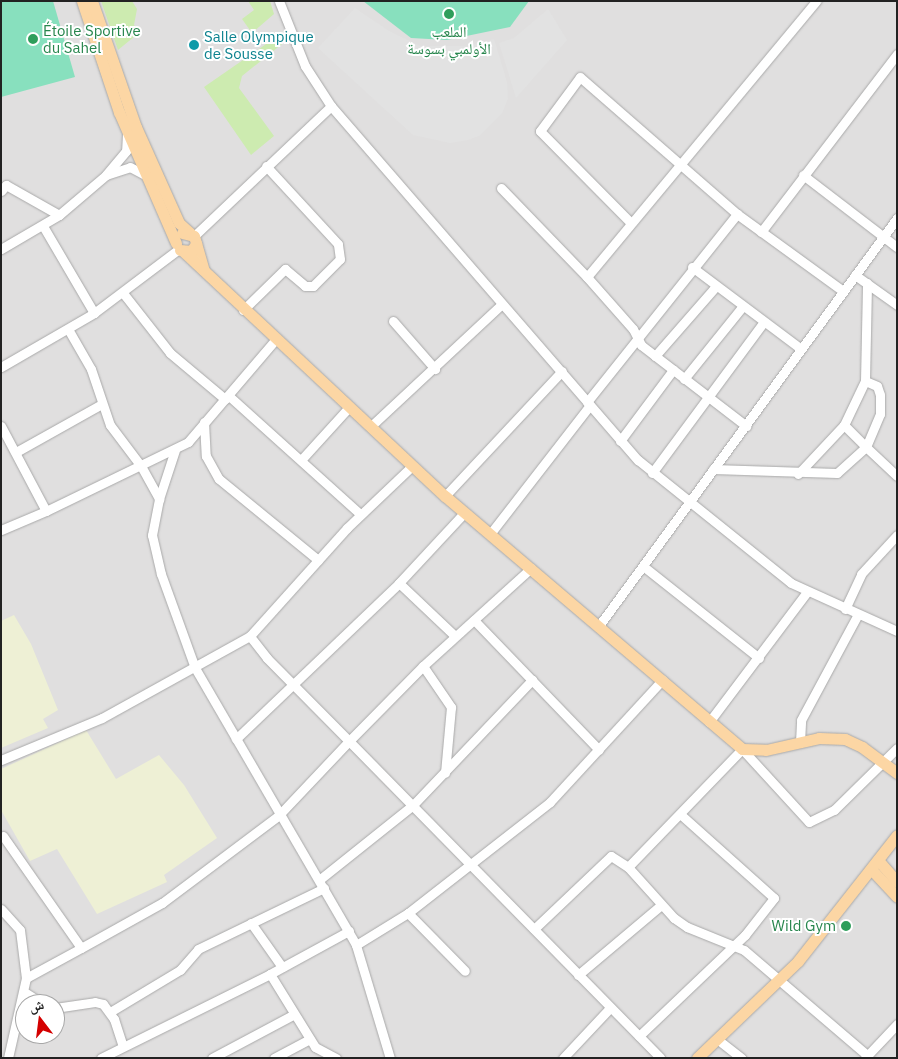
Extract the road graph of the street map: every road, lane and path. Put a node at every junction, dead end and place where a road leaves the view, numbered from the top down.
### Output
1 (82, 1) edge
2 (92, 1) edge
3 (279, 1) edge
4 (816, 1) edge
5 (897, 54) edge
6 (331, 106) junction
7 (127, 132) junction
8 (678, 165) junction
9 (266, 166) junction
10 (106, 175) junction
11 (803, 176) junction
12 (148, 177) junction
13 (500, 188) dead end
14 (1, 190) edge
15 (737, 214) junction
16 (59, 215) junction
17 (897, 218) edge
18 (630, 222) junction
19 (43, 226) junction
20 (761, 232) junction
21 (194, 237) junction
22 (883, 237) junction
23 (897, 247) edge
24 (180, 248) junction
25 (1, 249) edge
26 (692, 267) junction
27 (205, 271) junction
28 (855, 275) junction
29 (587, 277) junction
30 (867, 284) junction
31 (716, 286) junction
32 (843, 291) junction
33 (123, 293) junction
34 (502, 304) junction
35 (897, 305) edge
36 (742, 307) junction
37 (243, 310) junction
38 (94, 313) junction
39 (393, 321) dead end
40 (763, 323) junction
41 (68, 329) junction
42 (275, 340) junction
43 (638, 340) junction
44 (800, 348) junction
45 (655, 356) junction
46 (1, 367) edge
47 (435, 368) junction
48 (673, 370) junction
49 (562, 371) junction
50 (684, 379) junction
51 (865, 381) junction
52 (706, 396) junction
53 (227, 398) junction
54 (102, 404) junction
55 (589, 404) junction
56 (349, 407) junction
57 (204, 422) junction
58 (844, 425) junction
59 (1, 426) edge
60 (746, 426) junction
61 (370, 427) junction
62 (620, 440) junction
63 (866, 447) junction
64 (175, 450) junction
65 (16, 452) junction
66 (301, 460) junction
67 (142, 466) junction
68 (412, 466) junction
69 (713, 469) junction
70 (652, 473) junction
71 (798, 474) junction
72 (897, 476) edge
73 (445, 496) junction
74 (159, 499) junction
75 (689, 503) junction
76 (46, 511) junction
77 (464, 513) junction
78 (360, 514) junction
79 (1, 530) edge
80 (490, 534) junction
81 (897, 535) edge
82 (318, 560) junction
83 (643, 566) junction
84 (531, 568) junction
85 (399, 583) junction
86 (806, 592) junction
87 (845, 609) junction
88 (858, 614) junction
89 (474, 620) junction
90 (598, 627) junction
91 (897, 631) edge
92 (250, 636) junction
93 (455, 636) junction
94 (759, 658) junction
95 (423, 666) junction
96 (195, 668) junction
97 (532, 680) junction
98 (662, 680) junction
99 (293, 684) junction
100 (710, 722) junction
101 (236, 739) junction
102 (349, 741) junction
103 (800, 742) junction
104 (897, 748) edge
105 (742, 749) junction
106 (599, 750) junction
107 (1, 760) edge
108 (884, 762) junction
109 (445, 773) junction
110 (897, 773) edge
111 (413, 805) junction
112 (680, 814) junction
113 (279, 815) junction
114 (897, 835) edge
115 (2, 836) edge
116 (875, 865) junction
117 (472, 866) junction
118 (628, 867) junction
119 (319, 880) junction
120 (897, 882) edge
121 (324, 888) junction
122 (897, 897) edge
123 (661, 904) junction
124 (1, 909) edge
125 (408, 913) junction
126 (252, 923) junction
127 (534, 929) junction
128 (349, 931) junction
129 (733, 944) junction
130 (356, 945) junction
131 (81, 948) junction
132 (282, 967) junction
133 (465, 971) dead end
134 (270, 974) junction
135 (578, 975) junction
136 (26, 978) junction
137 (780, 979) junction
138 (26, 993) joint
139 (65, 1006) edge
140 (610, 1008) junction
141 (110, 1012) junction
142 (293, 1015) junction
143 (897, 1024) edge
144 (639, 1036) junction
145 (309, 1039) junction
146 (717, 1039) junction
147 (123, 1046) junction
148 (103, 1057) edge
149 (866, 1057) edge
150 (8, 1058) edge
151 (212, 1058) edge
152 (274, 1058) edge
153 (336, 1058) edge
154 (390, 1058) edge
155 (563, 1058) edge
156 (660, 1058) edge
157 (697, 1058) edge
158 (741, 1058) edge

1 - 7 main road
2 - 21 main road
3 - 6 street
4 - 8 street
5 - 11 street
6 - 9 street
6 - 34 street
7 - 10 street
7 - 12 main road
8 - 15 street
8 - 18 street
8 - 18 street
9 - 21 street
9 - 37 street
10 - 12 street
10 - 16 street
11 - 20 street
11 - 22 street
12 - 24 main road
13 - 29 street
14 - 16 street
15 - 20 street
15 - 26 street
16 - 19 street
17 - 22 street
18 - 29 street
19 - 25 street
19 - 38 street
20 - 32 street
21 - 24 main road
21 - 24 main road
21 - 27 main road
22 - 23 street
22 - 28 street
24 - 27 main road
24 - 33 street
26 - 31 street
26 - 43 street
27 - 37 main road
28 - 30 street
28 - 32 street
29 - 43 street
30 - 35 street
30 - 51 street
31 - 36 street
31 - 45 street
32 - 44 street
33 - 38 street
33 - 53 street
34 - 47 street
34 - 49 street
36 - 40 street
36 - 50 street
37 - 42 main road
38 - 41 street
39 - 47 street
40 - 44 street
40 - 52 street
41 - 46 street
41 - 54 street
42 - 53 street
42 - 56 main road
43 - 45 street
43 - 55 street
44 - 60 street
45 - 48 street
47 - 61 street
48 - 50 street
48 - 62 street
49 - 55 street
49 - 73 street
50 - 52 street
51 - 58 street
51 - 63 street
52 - 60 street
52 - 70 street
53 - 57 street
53 - 66 street
54 - 65 street
54 - 67 street
55 - 62 street
55 - 80 street
56 - 61 main road
56 - 66 street
57 - 64 street
57 - 82 street
58 - 63 street
58 - 71 street
59 - 65 street
60 - 69 street
61 - 68 main road
62 - 70 street
63 - 71 street
63 - 72 street
64 - 67 street
64 - 74 street
65 - 76 street
66 - 78 street
67 - 74 street
67 - 76 street
68 - 73 main road
68 - 78 street
69 - 71 street
69 - 75 street
70 - 75 street
73 - 77 main road
74 - 96 street
75 - 83 street
75 - 86 street
76 - 79 street
77 - 80 main road
77 - 85 street
78 - 82 street
80 - 84 main road
81 - 87 street
82 - 92 street
83 - 90 street
83 - 94 street
84 - 89 street
84 - 90 main road
85 - 93 street
85 - 99 street
86 - 87 street
86 - 94 street
87 - 88 street
88 - 91 street
88 - 103 street
89 - 93 street
89 - 97 street
90 - 98 main road
92 - 96 street
92 - 99 street
93 - 95 street
94 - 100 street
95 - 102 street
95 - 109 street
96 - 101 street
96 - 107 street
97 - 106 street
97 - 109 street
98 - 100 main road
98 - 106 street
99 - 101 street
99 - 102 street
100 - 105 main road
101 - 113 street
102 - 111 street
102 - 113 street
103 - 105 main road
103 - 108 main road
104 - 108 street
105 - 108 street
105 - 112 street
106 - 117 street
108 - 110 main road
109 - 111 street
111 - 117 street
111 - 119 street
112 - 118 street
112 - 129 street
113 - 119 street
113 - 131 street
114 - 116 main road
115 - 131 street
116 - 120 main road
116 - 122 main road
116 - 137 main road
117 - 125 street
117 - 127 street
118 - 123 street
118 - 127 street
119 - 121 street
121 - 126 street
121 - 128 street
123 - 129 street
123 - 135 street
124 - 136 street
125 - 130 street
125 - 133 street
126 - 132 street
126 - 141 street
127 - 135 street
128 - 130 street
128 - 132 street
129 - 137 street
129 - 144 street
130 - 154 street
131 - 136 street
132 - 134 street
134 - 142 street
134 - 147 street
135 - 140 street
136 - 138 street
137 - 146 main road
137 - 149 street
138 - 150 street
139 - 141 street
140 - 144 street
140 - 155 street
141 - 147 street
142 - 145 street
142 - 151 street
143 - 149 street
144 - 156 street
145 - 152 street
145 - 153 street
146 - 157 main road
146 - 158 street
147 - 148 street

